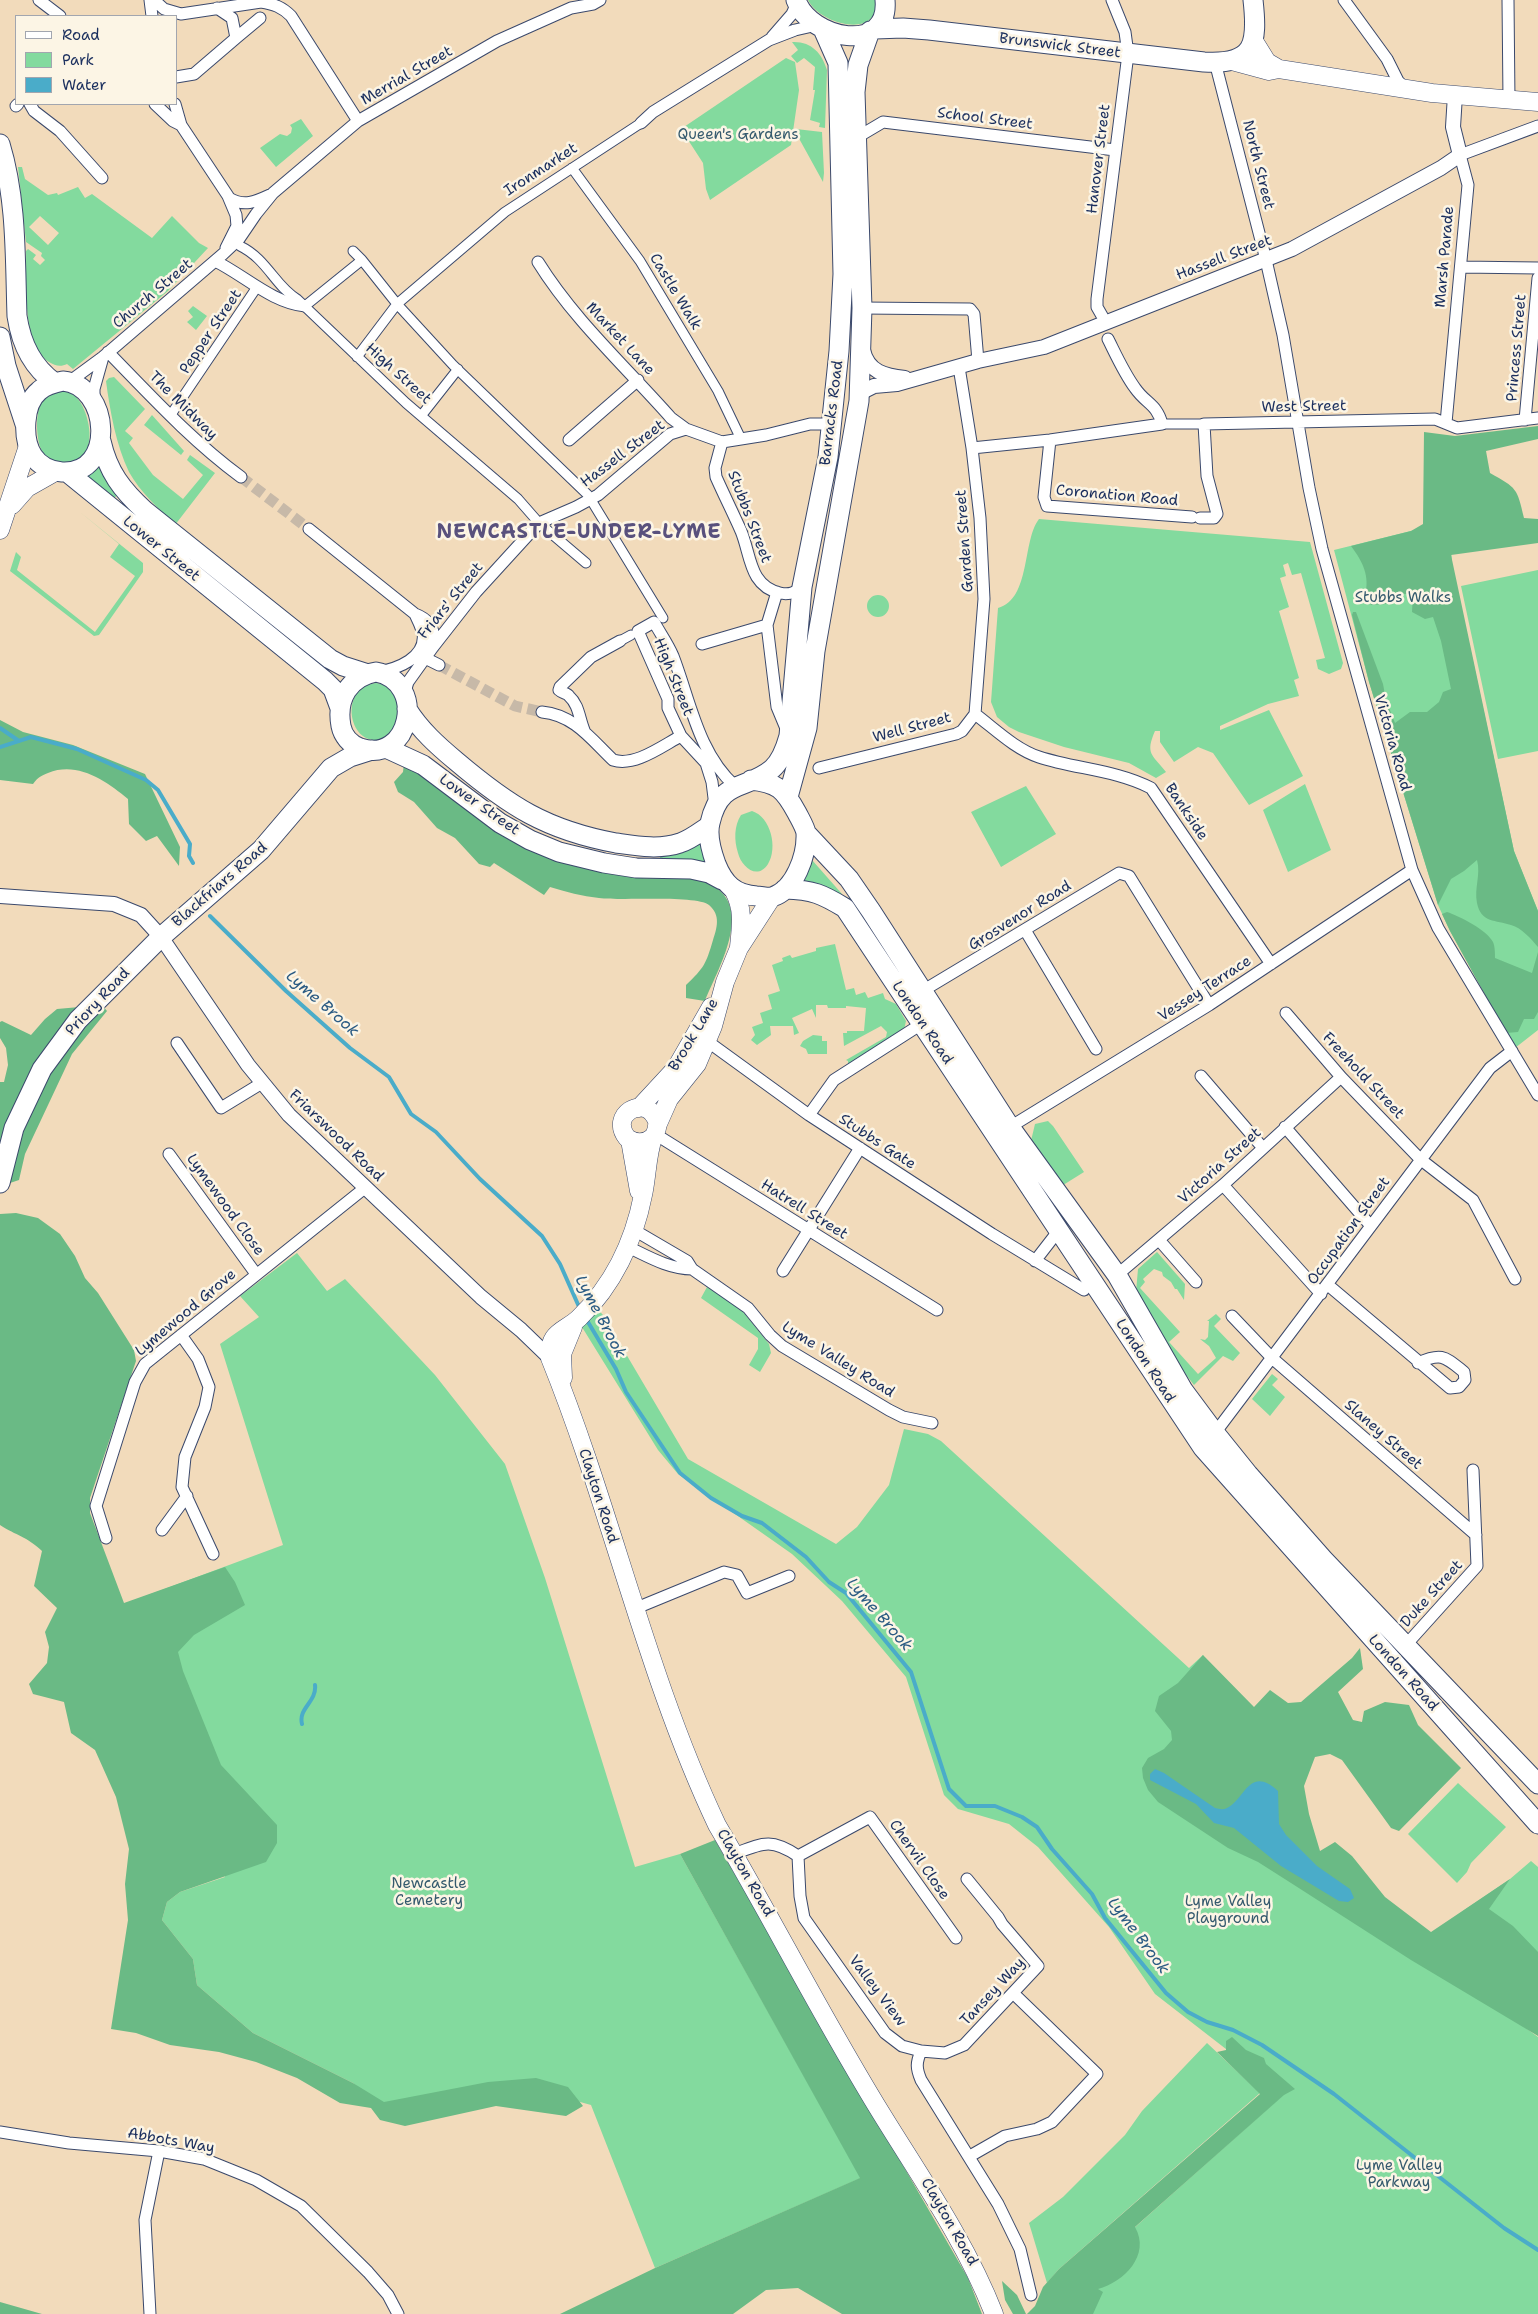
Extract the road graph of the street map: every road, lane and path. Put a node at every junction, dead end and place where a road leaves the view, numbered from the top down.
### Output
1 (39, 0) edge
2 (152, 0) edge
3 (581, 0) edge
4 (600, 0) edge
5 (885, 0) edge
6 (1112, 0) edge
7 (1253, 0) edge
8 (1344, 0) edge
9 (1508, 0) edge
10 (797, 1) edge
11 (574, 4) edge
12 (216, 8) junction
13 (59, 15) edge
14 (152, 15) edge
15 (177, 15) edge
16 (179, 16) edge
17 (260, 18) dead end
18 (820, 27) junction
19 (873, 30) junction
20 (236, 38) junction
21 (769, 40) junction
22 (1128, 54) junction
23 (1236, 55) junction
24 (1279, 69) junction
25 (178, 78) edge
26 (1405, 88) junction
27 (1455, 95) junction
28 (1509, 100) junction
29 (1538, 102) edge
30 (31, 105) edge
31 (156, 105) edge
32 (175, 105) edge
33 (358, 122) junction
34 (641, 123) joint
35 (181, 125) junction
36 (1535, 127) edge
37 (856, 138) junction
38 (0, 144) edge
39 (1115, 150) junction
40 (1460, 155) junction
41 (572, 168) junction
42 (102, 178) dead end
43 (273, 193) junction
44 (230, 198) junction
45 (240, 246) dead end
46 (353, 251) dead end
47 (219, 258) junction
48 (362, 260) junction
49 (1266, 260) junction
50 (538, 262) dead end
51 (1461, 267) junction
52 (1538, 268) edge
53 (1538, 278) edge
54 (257, 287) junction
55 (398, 304) junction
56 (305, 306) junction
57 (862, 308) junction
58 (1102, 323) junction
59 (0, 337) edge
60 (1108, 339) joint
61 (862, 346) junction
62 (106, 354) junction
63 (357, 357) junction
64 (978, 361) junction
65 (456, 367) junction
66 (959, 367) junction
67 (911, 378) junction
68 (638, 380) junction
69 (62, 382) junction
70 (859, 398) junction
71 (94, 403) junction
72 (170, 416) junction
73 (421, 416) junction
74 (1538, 418) edge
75 (1525, 420) junction
76 (1298, 423) junction
77 (1446, 423) junction
78 (831, 424) junction
79 (1162, 424) junction
80 (1204, 424) junction
81 (856, 426) junction
82 (686, 430) junction
83 (27, 438) junction
84 (741, 439) junction
85 (569, 440) dead end
86 (1050, 440) junction
87 (101, 441) junction
88 (722, 442) junction
89 (972, 448) junction
90 (62, 472) junction
91 (241, 476) tunnel mouth
92 (591, 500) junction
93 (539, 523) junction
94 (2, 524) edge
95 (309, 529) tunnel mouth
96 (530, 532) joint
97 (586, 563) dead end
98 (802, 588) junction
99 (777, 592) junction
100 (416, 614) junction
101 (663, 618) dead end
102 (767, 625) junction
103 (630, 634) dead end
104 (620, 641) joint
105 (702, 644) dead end
106 (433, 647) junction
107 (425, 658) junction
108 (439, 666) tunnel mouth
109 (372, 673) junction
110 (406, 702) junction
111 (542, 712) tunnel mouth
112 (975, 714) junction
113 (340, 716) junction
114 (584, 730) junction
115 (681, 736) junction
116 (789, 736) junction
117 (379, 749) junction
118 (331, 768) junction
119 (819, 768) dead end
120 (743, 782) junction
121 (788, 796) junction
122 (716, 806) junction
123 (709, 826) junction
124 (806, 833) junction
125 (1412, 870) junction
126 (728, 885) junction
127 (778, 893) junction
128 (0, 896) edge
129 (1025, 930) junction
130 (160, 937) junction
131 (739, 948) junction
132 (1267, 967) junction
133 (725, 982) junction
134 (924, 990) junction
135 (1209, 1005) junction
136 (1286, 1013) dead end
137 (923, 1023) junction
138 (707, 1041) junction
139 (176, 1042) dead end
140 (1096, 1049) dead end
141 (1512, 1051) junction
142 (1201, 1076) dead end
143 (1341, 1077) junction
144 (262, 1083) junction
145 (1538, 1095) edge
146 (639, 1108) junction
147 (809, 1115) junction
148 (1010, 1127) junction
149 (1285, 1127) junction
150 (655, 1132) junction
151 (630, 1140) junction
152 (860, 1148) junction
153 (1263, 1148) junction
154 (169, 1154) dead end
155 (1420, 1159) junction
156 (0, 1183) edge
157 (1223, 1185) junction
158 (366, 1187) junction
159 (641, 1204) junction
160 (1370, 1225) junction
161 (1059, 1230) junction
162 (809, 1231) junction
163 (631, 1238) junction
164 (1159, 1240) junction
165 (1035, 1261) junction
166 (692, 1269) junction
167 (783, 1271) dead end
168 (256, 1274) junction
169 (1117, 1276) junction
170 (1516, 1279) dead end
171 (1196, 1282) dead end
172 (1091, 1290) junction
173 (1325, 1290) junction
174 (937, 1310) dead end
175 (583, 1313) junction
176 (1232, 1316) dead end
177 (521, 1330) junction
178 (556, 1332) junction
179 (181, 1334) junction
180 (550, 1358) junction
181 (1272, 1358) junction
182 (1418, 1362) dead end
183 (566, 1398) junction
184 (932, 1423) dead end
185 (1215, 1433) junction
186 (1473, 1470) dead end
187 (187, 1496) junction
188 (162, 1530) dead end
189 (1476, 1535) junction
190 (106, 1538) dead end
191 (213, 1554) dead end
192 (789, 1576) dead end
193 (634, 1608) junction
194 (1404, 1646) junction
195 (1538, 1784) edge
196 (1537, 1822) edge
197 (734, 1854) junction
198 (798, 1856) junction
199 (967, 1879) dead end
200 (956, 1938) dead end
201 (1013, 1993) junction
202 (921, 2051) junction
203 (0, 2132) edge
204 (159, 2151) junction
205 (970, 2156) junction
206 (1031, 2296) dead end
207 (150, 2314) edge
208 (398, 2314) edge
209 (994, 2314) edge

1 - 13 street
2 - 14 street
2 - 15 street
3 - 11 street, Merrial Street
4 - 11 street, Merrial Street
5 - 19 highway, Barracks Road
6 - 22 street, Hanover Street
7 - 23 highway
8 - 26 street
9 - 28 street
10 - 18 highway
10 - 21 street, Ironmarket
11 - 33 street, Merrial Street
12 - 16 street
12 - 20 street
12 - 33 street
17 - 20 street
18 - 19 highway, Brunswick Street
18 - 21 street, Ironmarket
18 - 78 highway, Barracks Road
19 - 22 highway, Brunswick Street
19 - 37 highway, Barracks Road
20 - 25 street
21 - 34 street, Ironmarket
22 - 23 highway, Brunswick Street
22 - 39 street, Hanover Street
23 - 24 main road
23 - 24 main road
23 - 49 street, North Street
24 - 26 main road
26 - 27 main road
27 - 28 main road
27 - 40 street, Marsh Parade
28 - 29 main road
30 - 42 street
31 - 35 street
32 - 35 street
33 - 43 street, Merrial Street
34 - 41 street, Ironmarket
35 - 44 street
36 - 40 street, Hassell Street
37 - 39 street, School Street
37 - 57 highway, Barracks Road
38 - 69 highway
39 - 58 street, Hanover Street
40 - 49 street, Hassell Street
40 - 51 street, Marsh Parade
41 - 55 street, Ironmarket
41 - 84 street, Castle Walk
43 - 44 street, Merrial Street
43 - 47 street, Merrial Street
44 - 47 street
45 - 56 street, High Street
46 - 48 street, High Street
47 - 54 street
47 - 62 street, Church Street
48 - 55 street, High Street
48 - 56 street
49 - 58 street, Hassell Street
49 - 76 street, North Street
50 - 68 street, Market Lane
51 - 52 street
51 - 77 street, Marsh Parade
53 - 75 street, Princess Street
54 - 56 street
54 - 72 street, Pepper Street
55 - 63 street, Ironmarket
55 - 65 street, High Street
56 - 63 street, High Street
57 - 61 highway, Barracks Road
57 - 64 street
58 - 60 street
58 - 64 street, Hassell Street
59 - 83 highway
60 - 79 street
61 - 67 street, Hassell Street
61 - 70 highway, Barracks Road
62 - 69 street, Church Street
62 - 71 street
62 - 72 street, The Midway
63 - 73 street, High Street
64 - 66 street, Hassell Street
65 - 73 street
65 - 92 street, High Street
66 - 67 street, Hassell Street
66 - 89 street, Garden Street
67 - 70 street, Hassell Street
68 - 82 street, Market Lane
68 - 85 street
69 - 71 highway
69 - 83 highway
70 - 81 highway, Barracks Road
71 - 87 highway
72 - 91 street, The Midway
73 - 93 street, High Street
74 - 75 street, West Street
75 - 77 street, West Street
76 - 77 street, West Street
76 - 80 street, West Street
76 - 125 street, Victoria Road
78 - 81 highway
78 - 84 street, Hassell Street
78 - 98 highway, Barracks Road
79 - 80 street, West Street
79 - 86 street, West Street
80 - 86 street, Coronation Road
81 - 121 highway, Barracks Road
82 - 88 street, Hassell Street
82 - 92 street, Hassell Street
83 - 90 highway
83 - 94 main road
84 - 88 street, Hassell Street
86 - 89 street, West Street
87 - 90 highway
87 - 109 highway, Lower Street
88 - 99 street, Stubbs Street
89 - 112 street, Garden Street
90 - 94 main road
90 - 113 highway, Lower Street
92 - 93 street, Hassell Street
92 - 101 street, High Street
93 - 96 street, Hassell Street
93 - 97 street, High Street
95 - 100 street
96 - 106 street, Friars' Street
98 - 99 street
98 - 116 highway, Barracks Road
99 - 102 street
100 - 106 street
100 - 109 street, Friars' Street
102 - 105 street
102 - 116 street
103 - 104 street
104 - 114 street
106 - 107 street, Friars' Street
107 - 108 street
107 - 110 street, Friars' Street
109 - 110 highway
109 - 113 highway
110 - 117 highway
110 - 123 highway, Lower Street
111 - 114 street
112 - 119 street, Well Street
112 - 132 street, Bankside
113 - 117 highway
113 - 118 highway, Blackfriars Road
114 - 115 street
115 - 120 street, High Street
115 - 122 street, High Street
116 - 120 highway, Barracks Road
117 - 118 highway, Blackfriars Road
117 - 126 highway, Lower Street
118 - 130 highway, Blackfriars Road
120 - 121 highway
120 - 122 highway
121 - 124 highway
122 - 123 highway
123 - 126 highway
124 - 127 highway
124 - 134 highway, London Road
125 - 132 street, Vessey Terrace
125 - 141 street, Victoria Road
126 - 127 highway
126 - 131 main road, Brook Lane
127 - 131 main road, Brook Lane
127 - 137 highway, London Road
128 - 130 street, Blackfriars Road
129 - 134 street, Grosvenor Road
129 - 135 street, Grosvenor Road
129 - 140 street
130 - 144 street, Friarswood Road
130 - 156 highway, Priory Road
131 - 133 main road, Brook Lane
132 - 135 street, Vessey Terrace
133 - 138 main road, Brook Lane
133 - 146 main road, Brook Lane
134 - 148 highway, London Road
135 - 148 street, Vessey Terrace
136 - 143 street, Freehold Street
137 - 147 street
137 - 161 highway, London Road
138 - 147 street, Stubbs Gate
138 - 150 main road, Brook Lane
139 - 144 street
141 - 145 street, Victoria Road
141 - 155 street, Occupation Street
142 - 153 street
143 - 149 street, Victoria Street
143 - 155 street, Freehold Street
144 - 158 street, Friarswood Road
146 - 150 main road
146 - 151 main road, Brook Lane
147 - 152 street, Stubbs Gate
148 - 169 highway, London Road
149 - 153 street, Victoria Street
149 - 160 street
150 - 151 main road
150 - 159 main road, Brook Lane
150 - 162 street, Hatrell Street
151 - 159 main road, Brook Lane
152 - 162 street
152 - 165 street, Stubbs Gate
153 - 157 street, Victoria Street
154 - 168 street, Lymewood Close
155 - 160 street, Occupation Street
155 - 170 street, Freehold Street
157 - 164 street, Victoria Street
157 - 173 street
158 - 168 street, Lymewood Grove
158 - 177 street, Friarswood Road
159 - 163 main road, Brook Lane
160 - 173 street, Occupation Street
161 - 165 street
161 - 172 highway, London Road
162 - 167 street
162 - 174 street, Hatrell Street
163 - 166 street, Lyme Valley Road
163 - 166 street, Lyme Valley Road
163 - 175 main road, Brook Lane
164 - 169 street, Victoria Street
164 - 171 street
165 - 172 street, Stubbs Gate
166 - 184 street, Lyme Valley Road
168 - 179 street, Lymewood Grove
169 - 172 highway
169 - 185 highway, London Road
172 - 196 highway, London Road
173 - 181 street, Occupation Street
173 - 182 street
175 - 178 main road, Brook Lane
175 - 183 main road, Brook Lane
176 - 181 street, Slaney Street
177 - 178 street, Friarswood Road
177 - 180 street, Friarswood Road
178 - 180 main road
179 - 187 street
179 - 190 street, Lymewood Grove
180 - 183 main road
181 - 185 street, Occupation Street
181 - 189 street, Slaney Street
183 - 193 main road, Clayton Road
185 - 194 highway, London Road
186 - 189 street, Duke Street
187 - 188 street
187 - 191 street
189 - 194 street, Duke Street
192 - 193 street
193 - 197 main road, Clayton Road
194 - 195 highway, London Road
197 - 198 street
197 - 209 main road, Clayton Road
198 - 200 street, Chervil Close
198 - 202 street, Valley View
199 - 201 street, Tansey Way
201 - 202 street, Tansey Way
201 - 205 street
202 - 205 street
203 - 204 street, Abbots Way
204 - 207 street
204 - 208 street, Abbots Way
205 - 206 street

